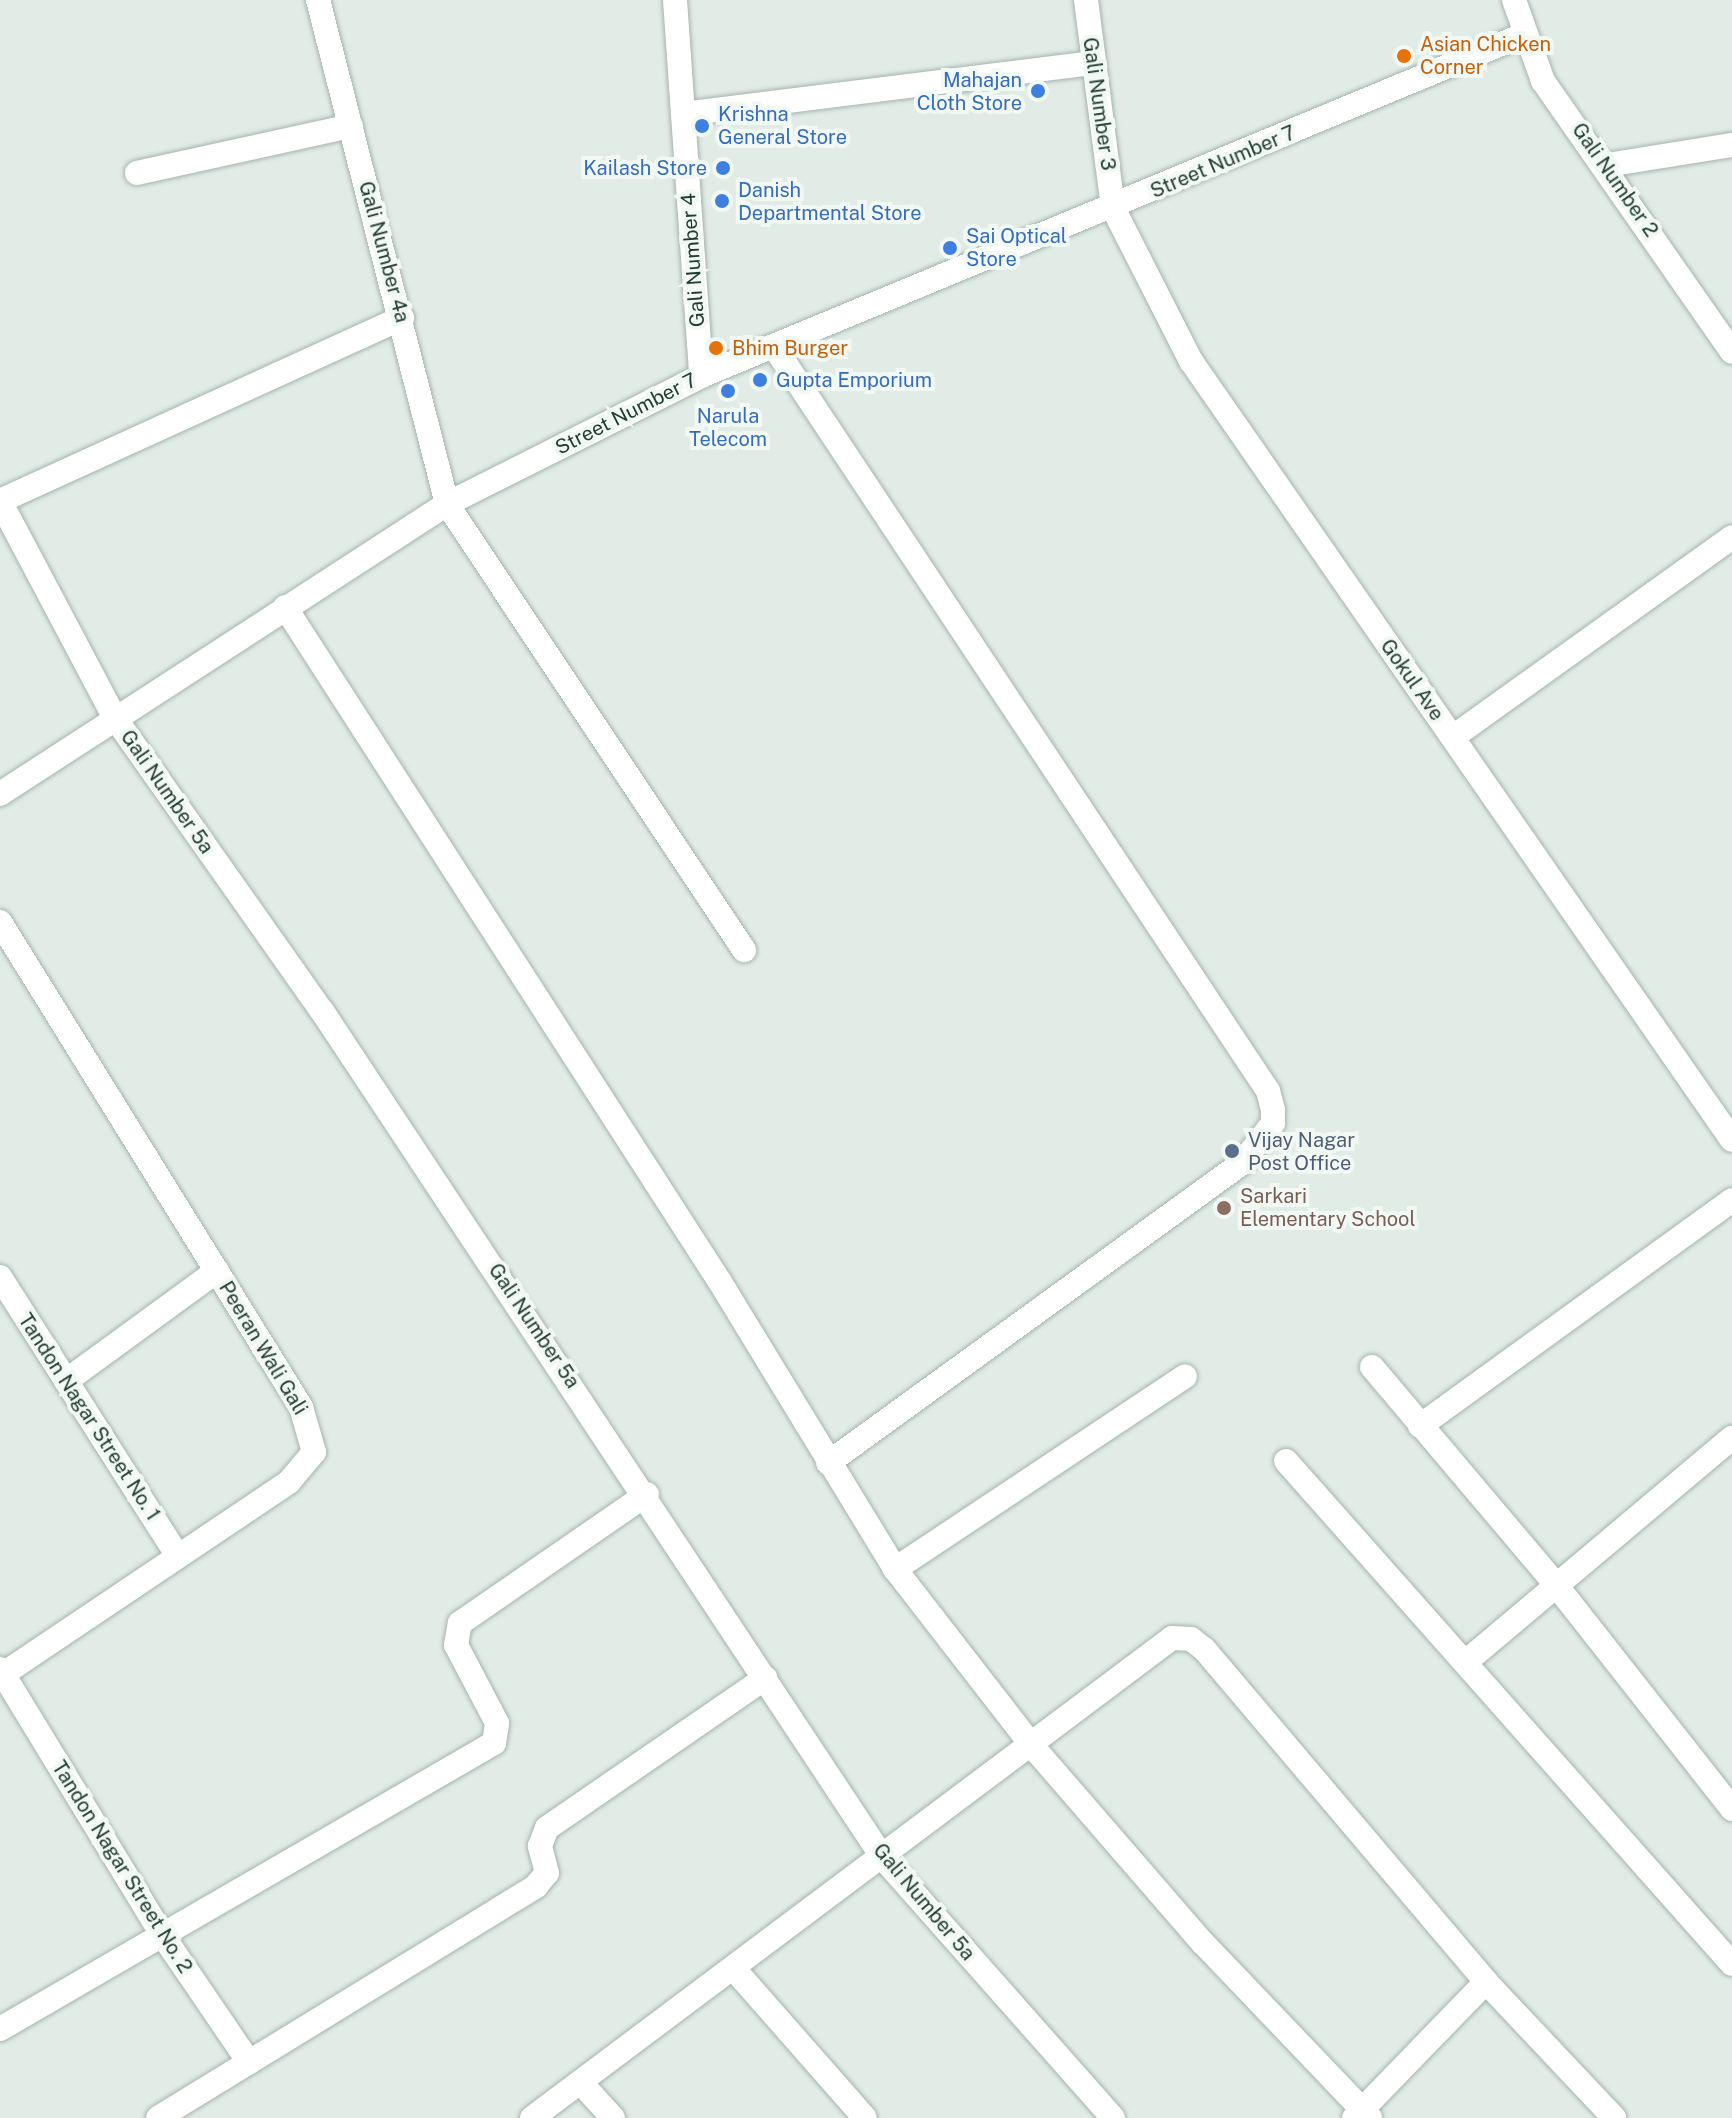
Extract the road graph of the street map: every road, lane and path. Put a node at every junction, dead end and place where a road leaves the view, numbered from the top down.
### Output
1 (318, 0) edge
2 (675, 0) edge
3 (1086, 0) edge
4 (1514, 0) edge
5 (1523, 35) junction
6 (1092, 63) junction
7 (683, 114) junction
8 (351, 126) junction
9 (1732, 145) edge
10 (1607, 165) junction
11 (137, 173) dead end
12 (1113, 208) junction
13 (402, 318) junction
14 (775, 348) junction
15 (1732, 352) edge
16 (701, 376) junction
17 (0, 501) edge
18 (447, 504) junction
19 (1732, 537) edge
20 (285, 607) junction
21 (115, 718) junction
22 (1453, 737) junction
23 (0, 794) edge
24 (0, 922) edge
25 (744, 950) dead end
26 (1732, 1140) edge
27 (1732, 1200) edge
28 (217, 1271) junction
29 (0, 1277) edge
30 (1372, 1367) dead end
31 (1185, 1376) dead end
32 (66, 1381) junction
33 (1420, 1426) junction
34 (1732, 1438) edge
35 (1286, 1461) dead end
36 (828, 1463) junction
37 (647, 1494) junction
38 (178, 1556) junction
39 (895, 1569) junction
40 (1556, 1585) junction
41 (1468, 1660) junction
42 (1, 1672) edge
43 (765, 1678) junction
44 (1033, 1747) junction
45 (1732, 1809) edge
46 (883, 1858) junction
47 (163, 1936) junction
48 (1732, 1964) edge
49 (734, 1969) junction
50 (1486, 1982) junction
51 (0, 2029) edge
52 (249, 2062) junction
53 (582, 2084) junction
54 (1362, 2115) edge
55 (158, 2118) edge
56 (532, 2118) edge
57 (613, 2118) edge
58 (865, 2118) edge
59 (1113, 2118) edge
60 (1614, 2118) edge

1 - 8 street, Gali Number 4a
2 - 7 street, Gali Number 4
3 - 6 street, Gali Number 3
4 - 5 street, Gali Number 2
5 - 10 street, Gali Number 2
5 - 12 street, Street Number 7
6 - 7 street
6 - 12 street, Gali Number 3
7 - 16 street, Gali Number 4
8 - 11 street
8 - 13 street, Gali Number 4a
9 - 10 street
10 - 15 street, Gali Number 2
12 - 14 street, Street Number 7
12 - 22 street, Gokul Ave
13 - 17 street
13 - 18 street, Gali Number 4a
14 - 16 street, Street Number 7
14 - 36 street
16 - 18 street, Street Number 7
17 - 21 street, Gali Number 5a
18 - 20 street, Street Number 7
18 - 25 street
19 - 22 street
20 - 21 street, Street Number 7
20 - 36 street
21 - 23 street, Street Number 7
21 - 37 street, Gali Number 5a
22 - 26 street, Gokul Ave
24 - 28 street, Peeran Wali Gali
27 - 33 street
28 - 32 street
28 - 38 street, Peeran Wali Gali
29 - 32 street, Tandon Nagar Street No. 1
30 - 33 street
31 - 39 street
32 - 38 street, Tandon Nagar Street No. 1
33 - 40 street
34 - 40 street
35 - 41 street
36 - 39 street
37 - 43 street, Gali Number 5a
37 - 47 street
38 - 42 street, Peeran Wali Gali
39 - 44 street
40 - 41 street
40 - 45 street
41 - 48 street
42 - 47 street, Tandon Nagar Street No. 2
43 - 46 street, Gali Number 5a
43 - 52 street
44 - 46 street
44 - 50 street
44 - 54 street
46 - 49 street
46 - 59 street, Gali Number 5a
47 - 51 street
47 - 52 street, Tandon Nagar Street No. 2
49 - 53 street
49 - 58 street
50 - 54 street
50 - 60 street
52 - 55 street
53 - 56 street
53 - 57 street

